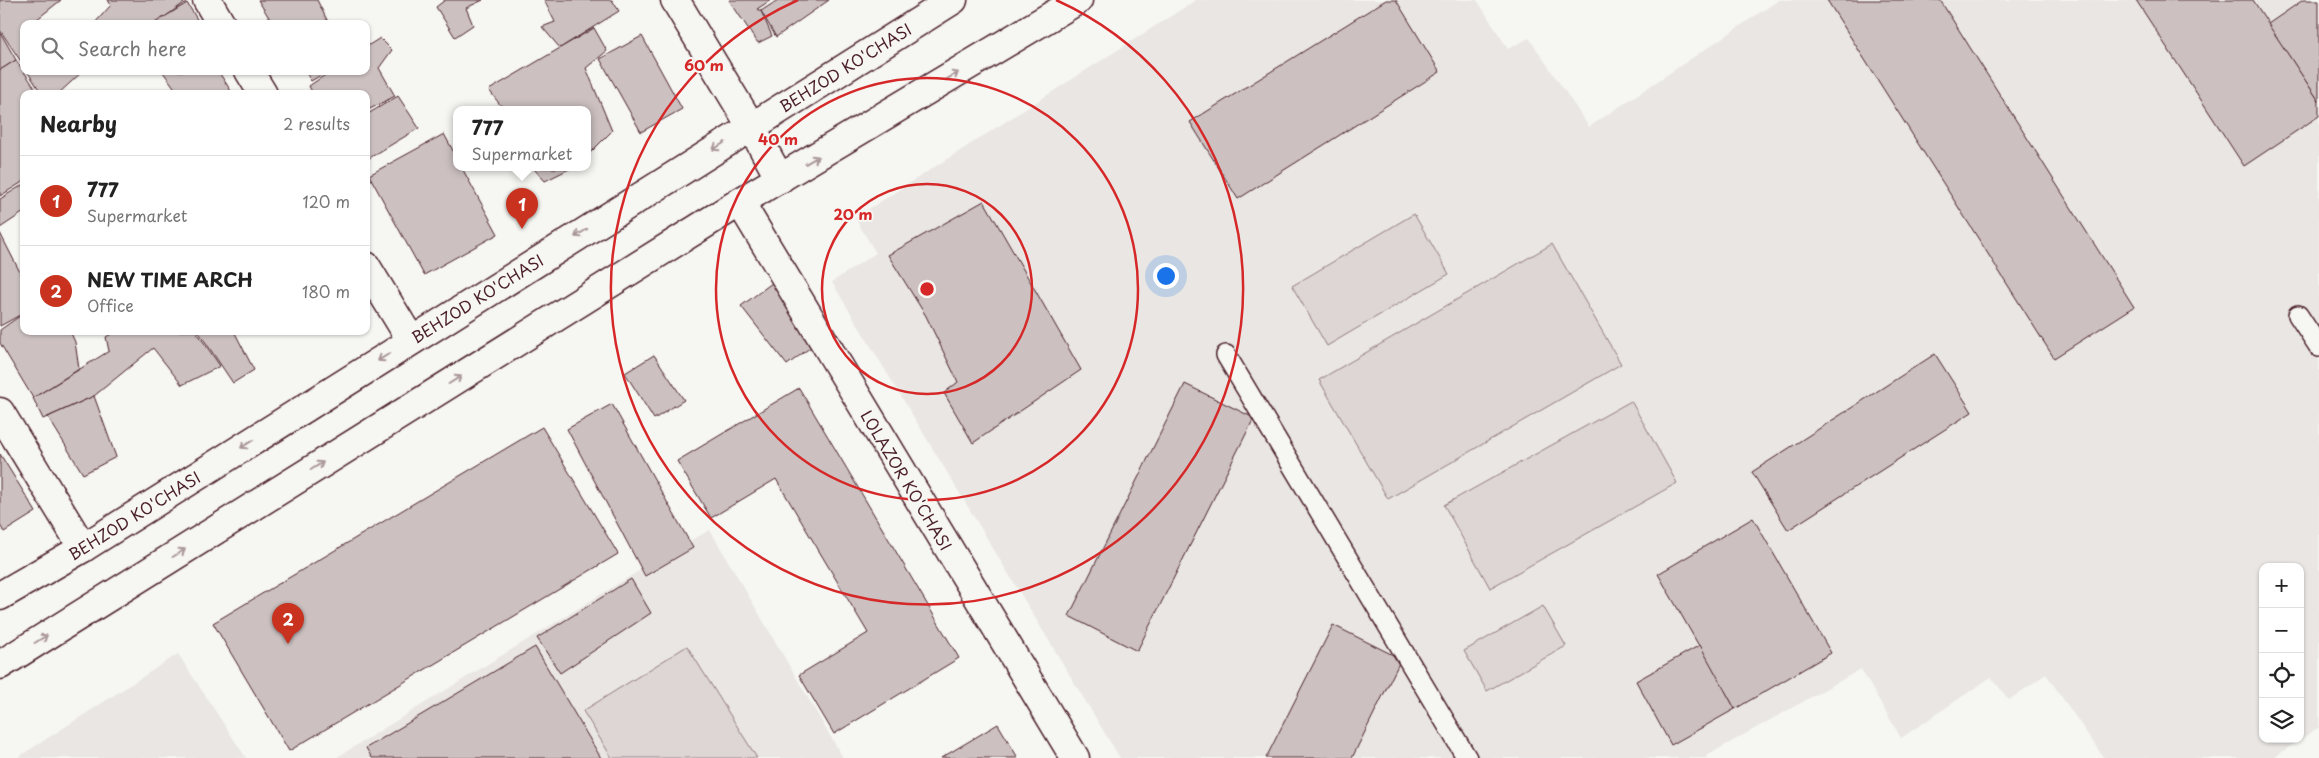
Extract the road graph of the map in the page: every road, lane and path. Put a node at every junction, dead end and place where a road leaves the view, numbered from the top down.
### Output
1 (206, 0) edge
2 (676, 0) edge
3 (953, 0) edge
4 (1078, 0) edge
5 (218, 20) edge
6 (251, 75) edge
7 (261, 90) edge
8 (751, 126) junction
9 (780, 179) junction
10 (740, 202) junction
11 (370, 273) edge
12 (2298, 315) dead end
13 (411, 340) junction
14 (2319, 347) edge
15 (1226, 355) dead end
16 (0, 412) edge
17 (83, 548) junction
18 (0, 596) edge
19 (0, 664) edge
20 (1075, 758) edge
21 (1467, 758) edge

1 - 5 street
2 - 8 street
3 - 8 street, BEHZOD KO'CHASI
9 -> 4 street
6 - 7 street
8 - 9 street
8 -> 13 street, BEHZOD KO'CHASI
9 - 10 street
19 -> 10 street
10 - 20 street, LOLAZOR KO'CHASI
11 - 13 street
12 - 14 lane
13 -> 17 street, BEHZOD KO'CHASI
15 - 21 lane
16 - 17 street
17 - 18 street, BEHZOD KO'CHASI

